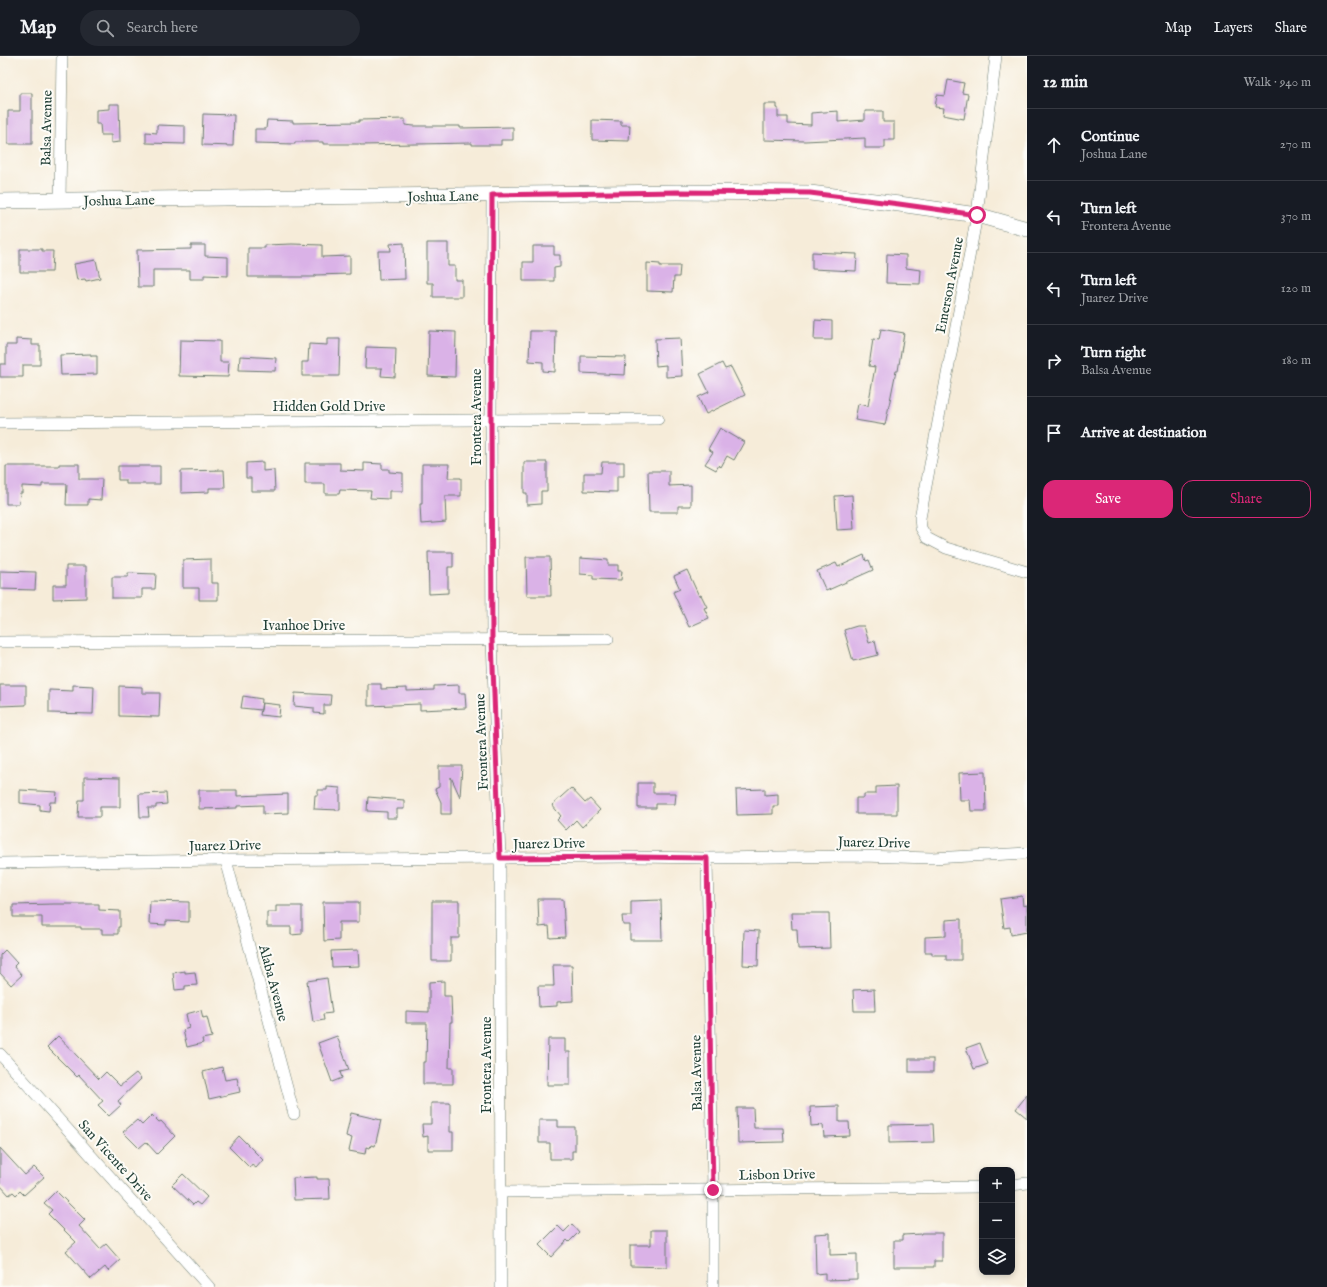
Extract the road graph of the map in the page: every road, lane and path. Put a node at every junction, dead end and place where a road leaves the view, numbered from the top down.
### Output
1 (62, 56) edge
2 (996, 56) edge
3 (492, 195) junction
4 (0, 201) edge
5 (60, 201) junction
6 (977, 215) junction
7 (1027, 229) edge
8 (658, 419) dead end
9 (491, 420) junction
10 (0, 423) edge
11 (1027, 572) edge
12 (492, 639) junction
13 (608, 639) dead end
14 (0, 642) edge
15 (1027, 854) edge
16 (500, 858) junction
17 (707, 858) junction
18 (226, 860) junction
19 (0, 863) edge
20 (0, 1054) edge
21 (294, 1114) dead end
22 (1027, 1183) edge
23 (1015, 1185) edge
24 (979, 1187) edge
25 (713, 1190) junction
26 (501, 1192) junction
27 (209, 1287) edge
28 (501, 1287) edge
29 (713, 1287) edge

1 - 5 street, Balsa Avenue
2 - 6 street, Emerson Avenue
3 - 5 main road, Joshua Lane
3 - 6 main road, Joshua Lane
3 - 9 street, Frontera Avenue
4 - 5 main road, Joshua Lane
6 - 7 main road, Joshua Lane
6 - 11 street, Emerson Avenue
8 - 9 street, Hidden Gold Drive
9 - 10 street, Hidden Gold Drive
9 - 12 street, Frontera Avenue
12 - 13 street, Ivanhoe Drive
12 - 14 street, Ivanhoe Drive
12 - 16 street, Frontera Avenue
15 - 17 street, Juarez Drive
16 - 17 street, Juarez Drive
16 - 18 street, Juarez Drive
16 - 26 street, Frontera Avenue
17 - 25 street, Balsa Avenue
18 - 19 street, Juarez Drive
18 - 21 street, Alaba Avenue
20 - 27 street, San Vicente Drive
22 - 23 street
24 - 25 street, Lisbon Drive
25 - 26 street, Lisbon Drive
25 - 29 street, Balsa Avenue
26 - 28 street, Frontera Avenue

